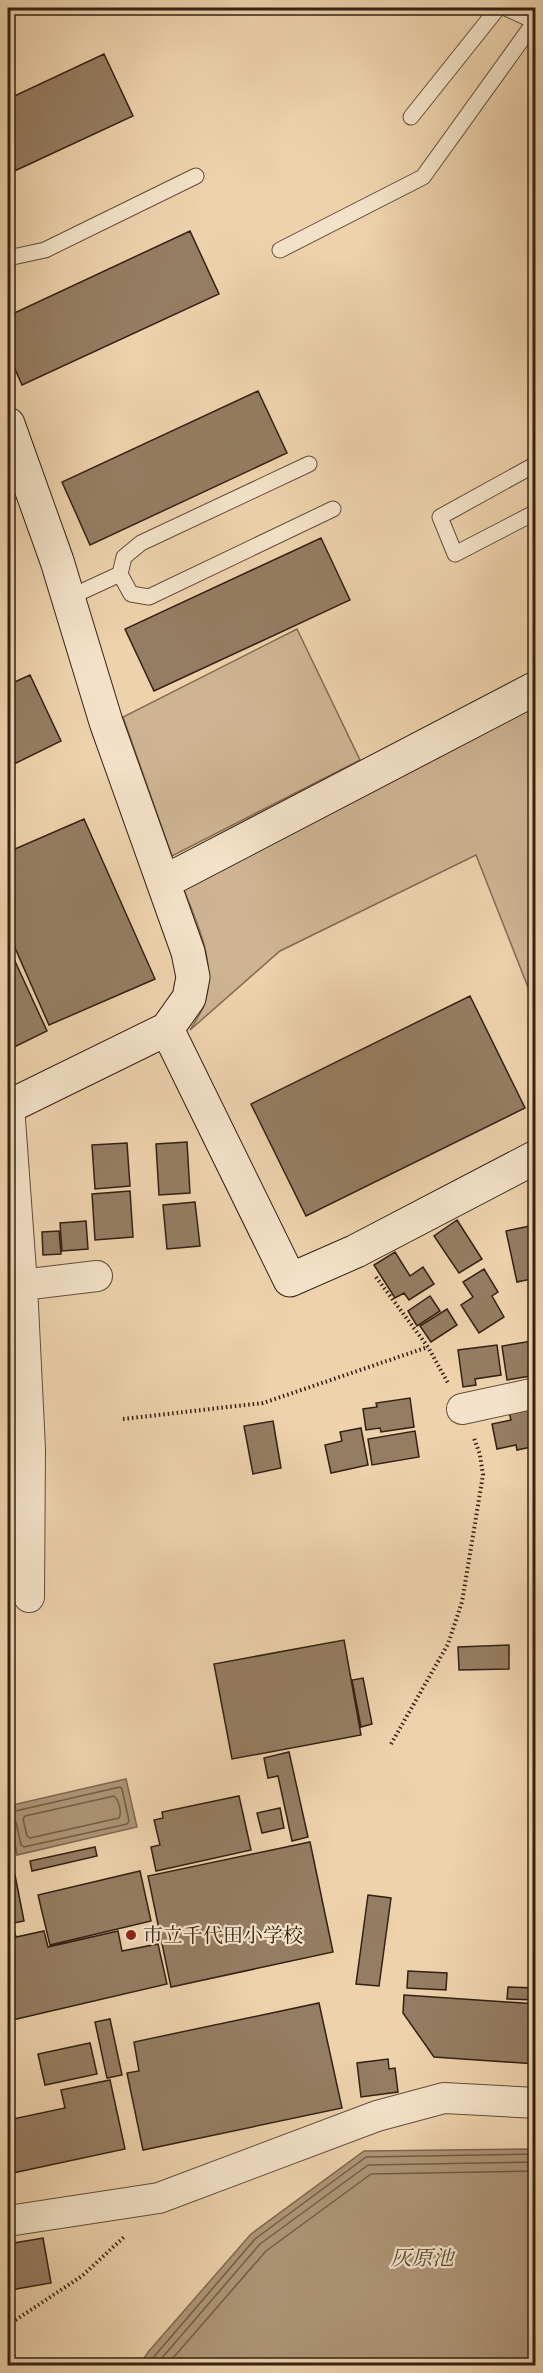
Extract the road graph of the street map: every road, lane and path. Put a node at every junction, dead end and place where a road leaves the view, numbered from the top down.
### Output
1 (498, 8) edge
2 (506, 8) edge
3 (535, 20) edge
4 (411, 117) dead end
5 (196, 176) dead end
6 (280, 250) dead end
7 (8, 258) edge
8 (8, 424) edge
9 (309, 464) dead end
10 (536, 464) edge
11 (333, 508) dead end
12 (536, 512) edge
13 (120, 574) junction
14 (68, 598) junction
15 (536, 688) edge
16 (164, 882) junction
17 (167, 1029) junction
18 (8, 1107) edge
19 (536, 1157) edge
20 (356, 1251) junction
21 (97, 1276) dead end
22 (22, 1285) junction
23 (428, 1347) junction
24 (536, 1393) edge
25 (462, 1409) junction
26 (123, 1419) dead end
27 (19, 1450) edge
28 (29, 1597) dead end
29 (391, 1744) dead end
30 (536, 2103) edge
31 (159, 2198) junction
32 (8, 2221) edge
33 (8, 2325) edge

1 - 4 lane
2 - 3 lane
3 - 6 lane
5 - 7 lane
8 - 14 street
9 - 13 lane
10 - 12 lane
11 - 13 lane
13 - 14 lane
14 - 16 street
15 - 16 street
16 - 17 street
17 - 18 street
17 - 20 street
18 - 22 street
19 - 20 street
20 - 23 path
21 - 22 street
22 - 27 street
23 - 25 path
23 - 26 path
24 - 25 street
25 - 29 path
27 - 28 street
30 - 31 street
31 - 32 street
31 - 33 path

